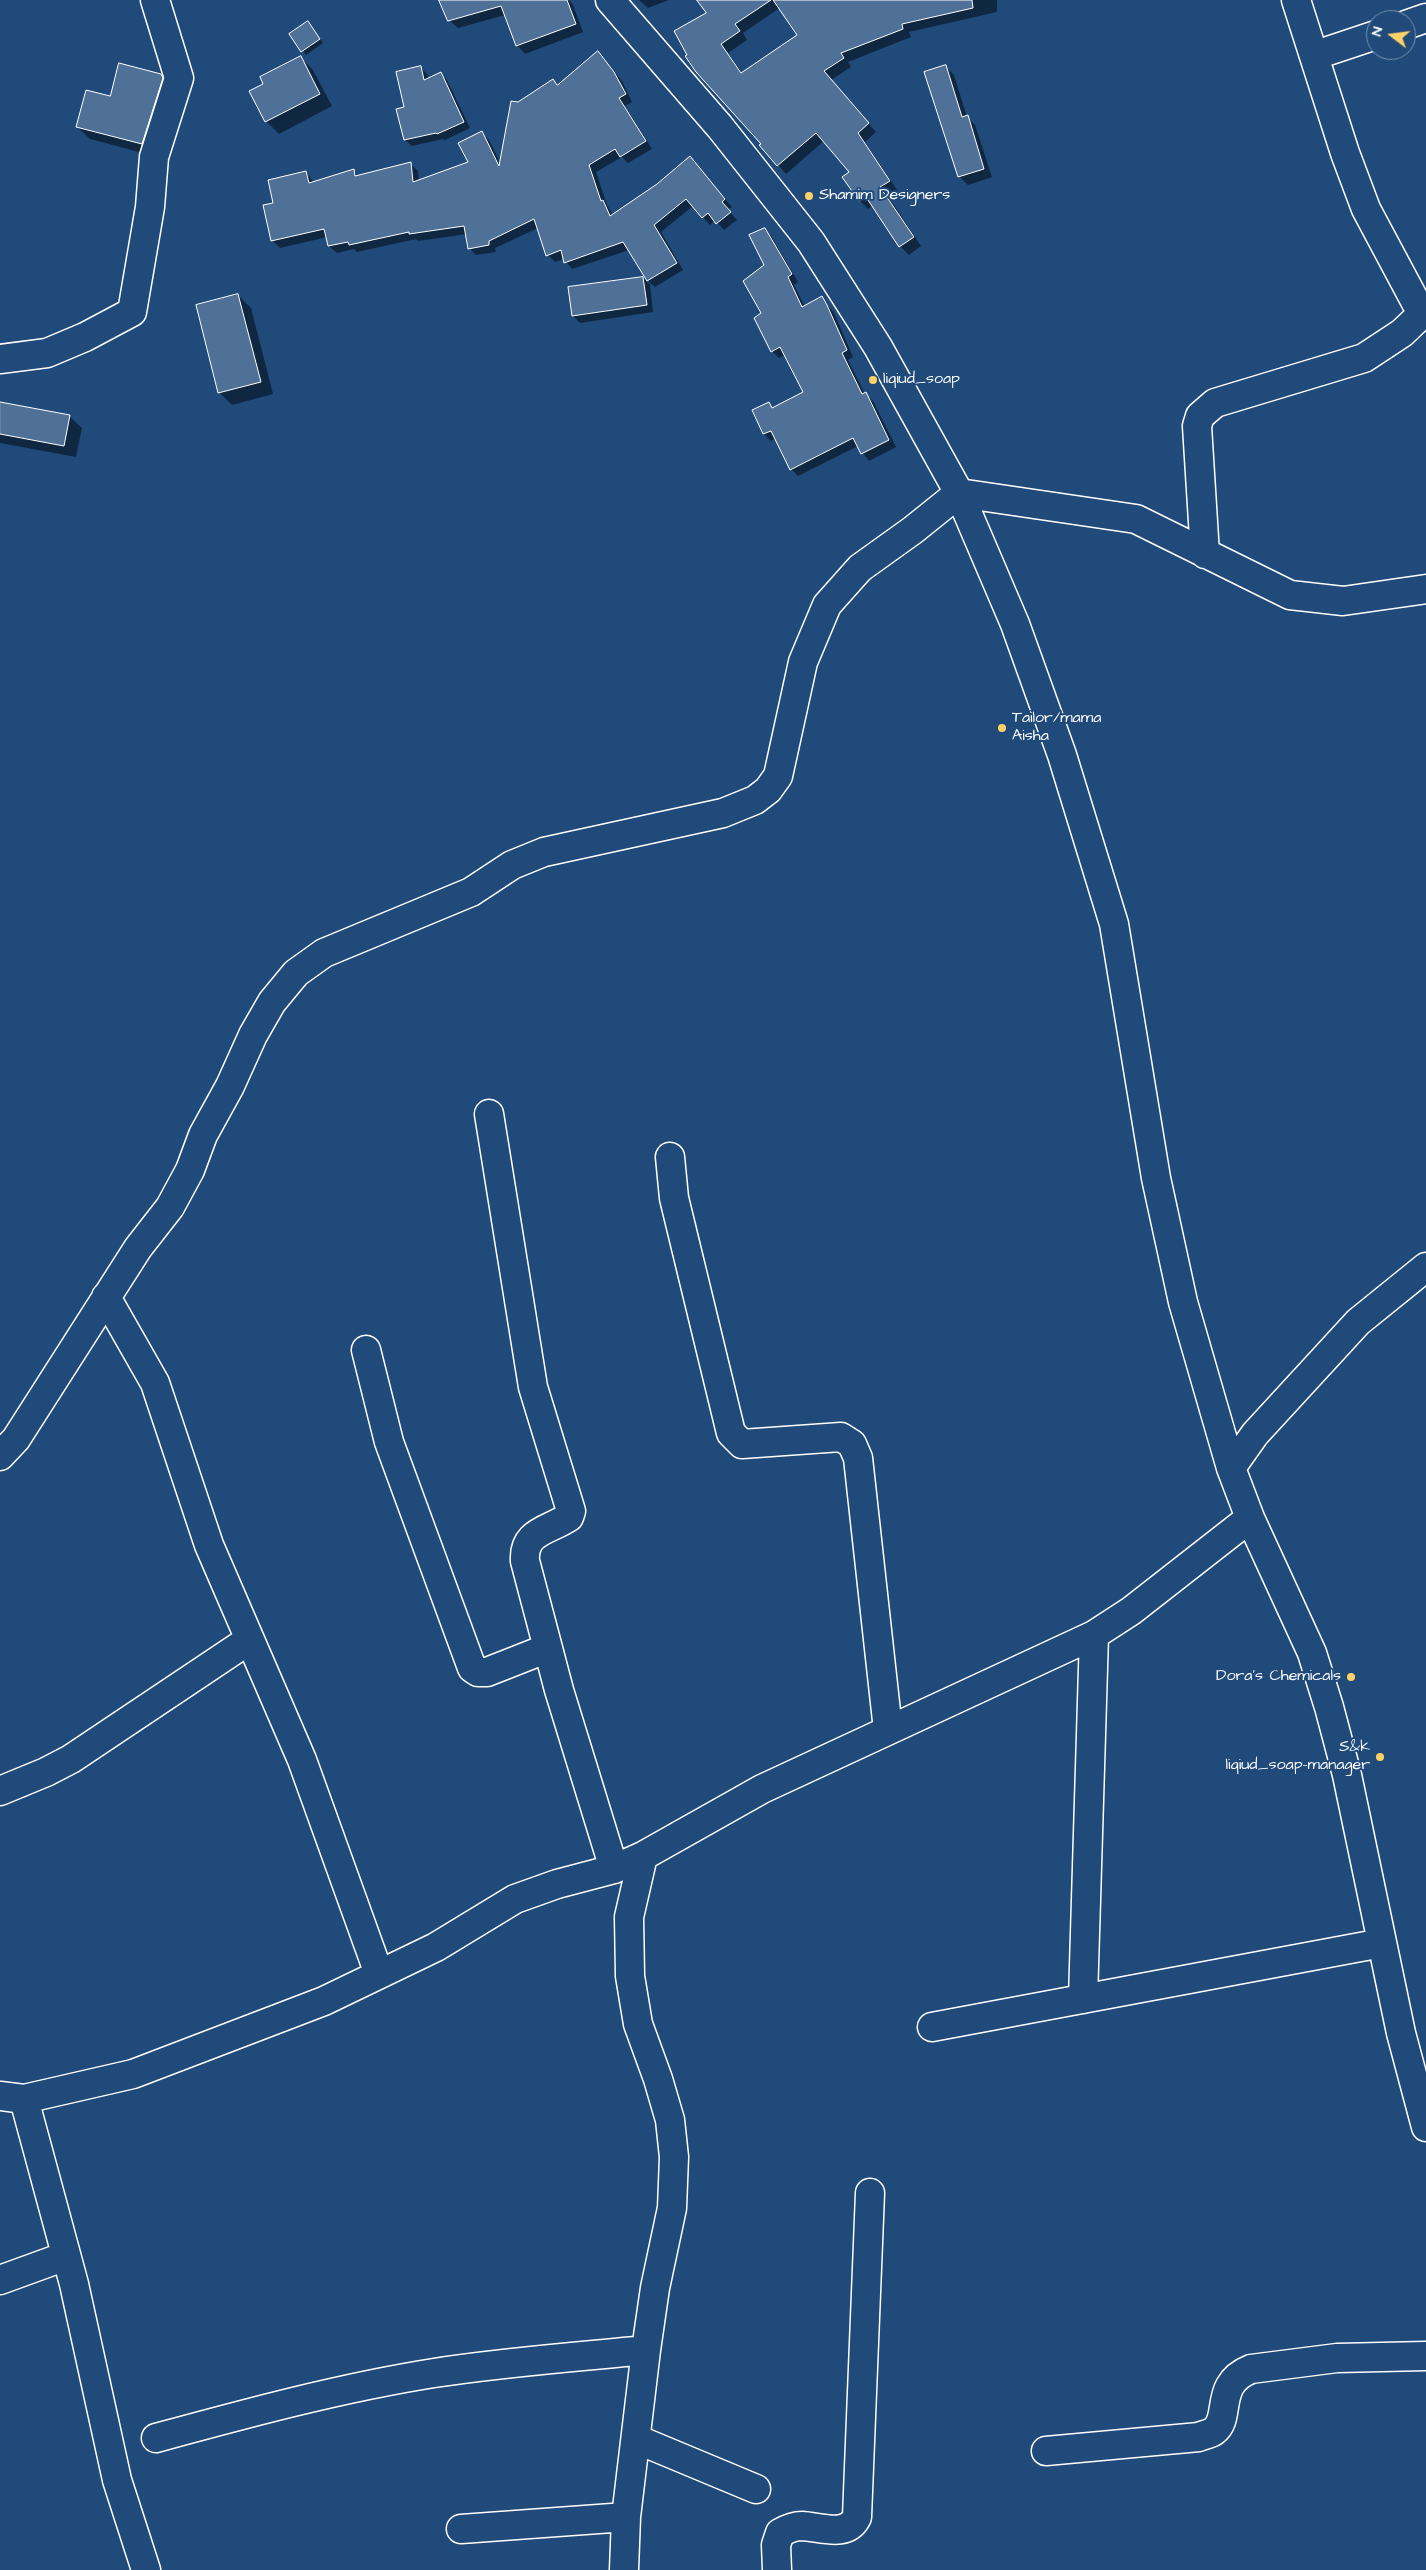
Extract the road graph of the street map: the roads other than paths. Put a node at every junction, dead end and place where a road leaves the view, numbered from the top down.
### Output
1 (155, 0) edge
2 (610, 0) edge
3 (1296, 0) edge
4 (1366, 38) edge
5 (1316, 55) junction
6 (1424, 317) edge
7 (0, 359) edge
8 (959, 493) junction
9 (1205, 554) junction
10 (1426, 589) edge
11 (489, 1114) dead end
12 (670, 1157) dead end
13 (1426, 1267) edge
14 (106, 1297) junction
15 (366, 1350) dead end
16 (0, 1456) edge
17 (1231, 1468) junction
18 (1250, 1518) junction
19 (1094, 1635) junction
20 (249, 1640) junction
21 (548, 1648) junction
22 (888, 1730) junction
23 (0, 1791) edge
24 (643, 1856) junction
25 (614, 1869) junction
26 (1382, 1943) junction
27 (380, 1974) junction
28 (1083, 1999) junction
29 (932, 2027) dead end
30 (12, 2097) edge
31 (1426, 2127) edge
32 (870, 2193) dead end
33 (66, 2256) junction
34 (0, 2280) edge
35 (646, 2350) junction
36 (1426, 2356) edge
37 (156, 2438) dead end
38 (636, 2439) junction
39 (1046, 2451) dead end
40 (756, 2489) dead end
41 (626, 2517) junction
42 (461, 2529) dead end
43 (146, 2570) edge
44 (624, 2570) edge
45 (777, 2570) edge

1 - 7 street
2 - 8 street
3 - 5 street
4 - 5 street
5 - 6 street
6 - 9 street
8 - 9 street
8 - 14 street
8 - 17 street
9 - 10 street
11 - 21 street
12 - 22 street
13 - 17 street
14 - 16 street
14 - 20 street
15 - 21 street
17 - 18 street
18 - 19 street
18 - 26 street
19 - 22 street
19 - 28 street
20 - 23 street
20 - 27 street
21 - 25 street
22 - 24 street
24 - 25 street
24 - 35 street
25 - 27 street
26 - 28 street
26 - 31 street
27 - 30 street
28 - 29 street
30 - 33 street
32 - 45 street
33 - 34 street
33 - 43 street
35 - 37 street
35 - 38 street
36 - 39 street
38 - 40 street
38 - 41 street
41 - 42 street
41 - 44 street

